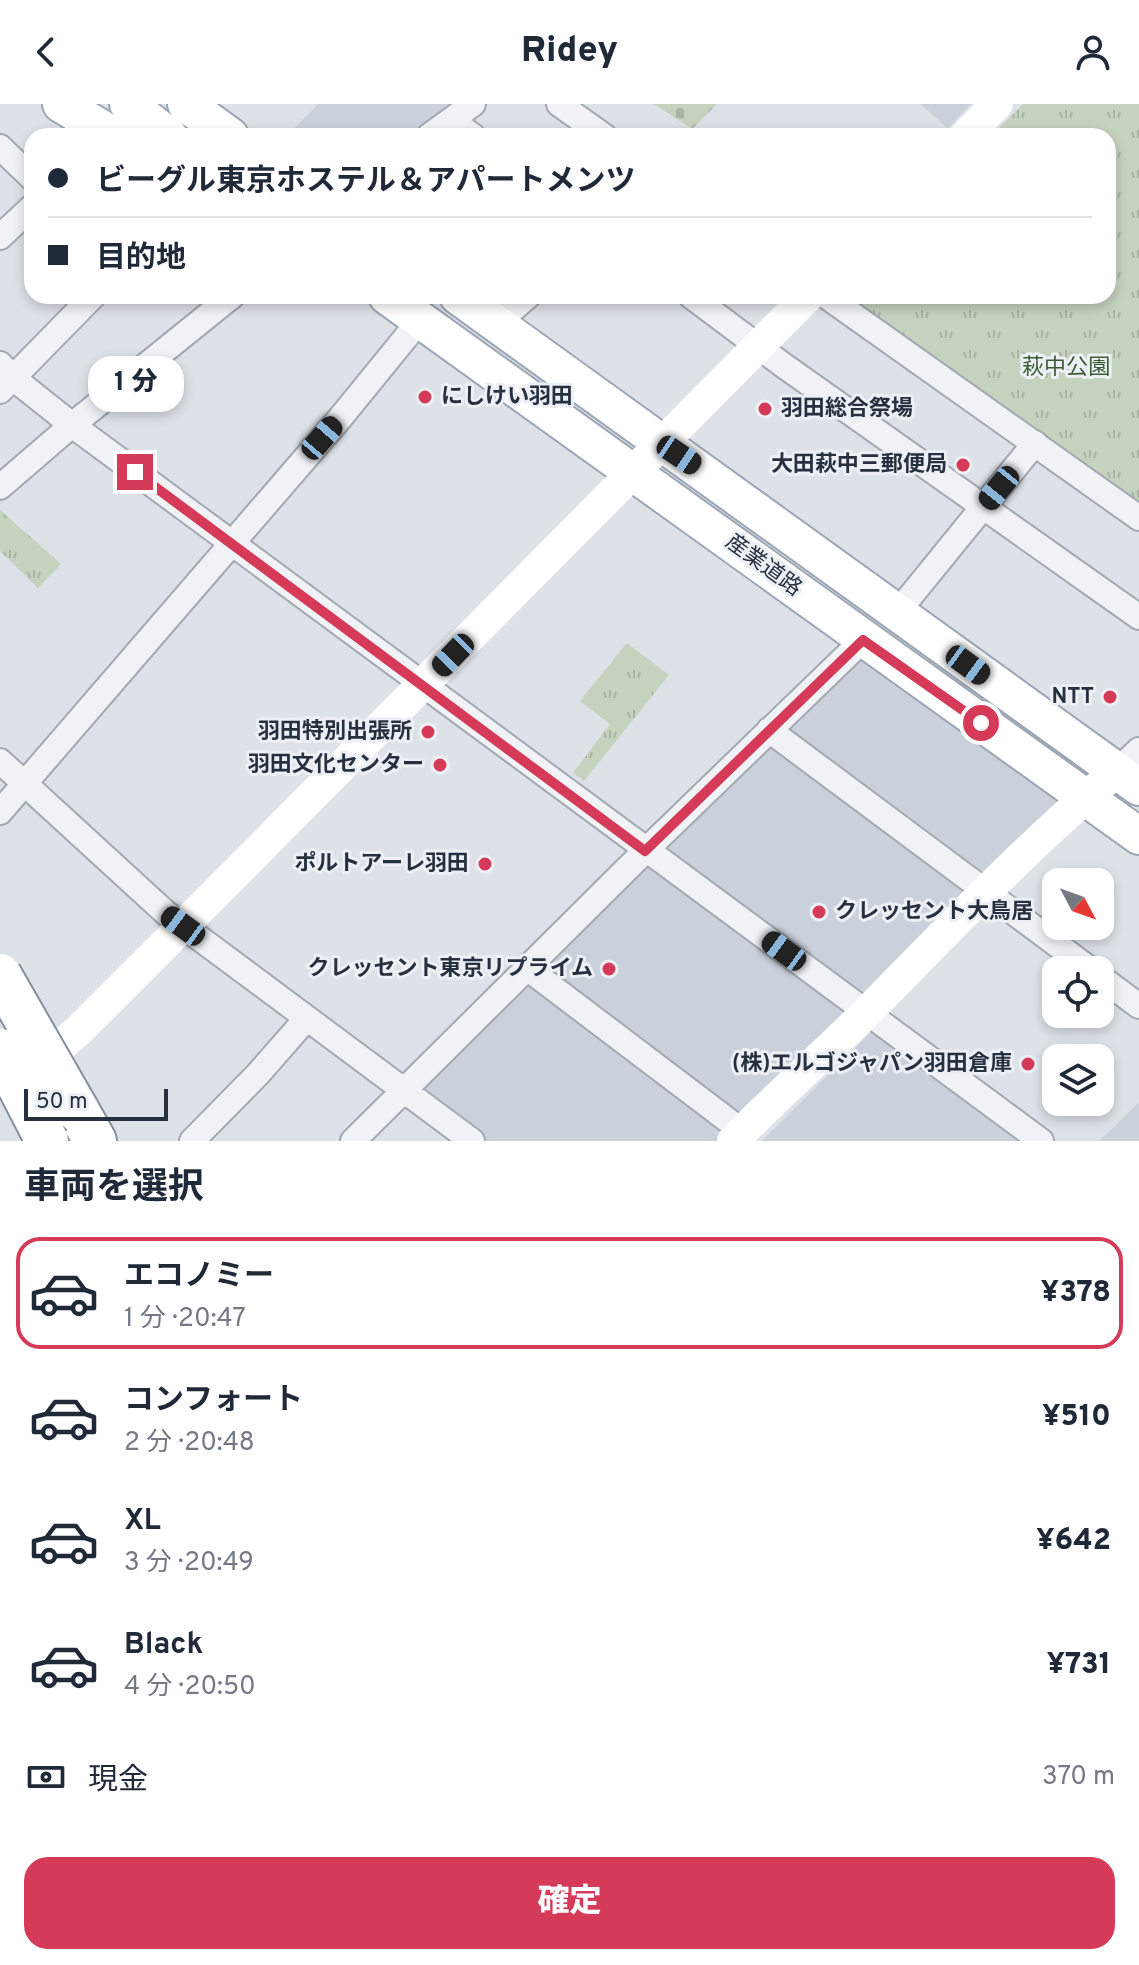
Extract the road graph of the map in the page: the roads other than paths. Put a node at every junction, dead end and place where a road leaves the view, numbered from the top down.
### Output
1 (61, 104) edge
2 (186, 104) edge
3 (473, 104) edge
4 (559, 104) edge
5 (997, 104) edge
6 (120, 118) edge
7 (451, 120) junction
8 (147, 128) edge
9 (219, 128) edge
10 (440, 128) edge
11 (462, 128) edge
12 (593, 128) edge
13 (973, 128) edge
14 (0, 147) edge
15 (24, 170) edge
16 (24, 214) edge
17 (0, 237) edge
18 (84, 304) edge
19 (222, 304) edge
20 (398, 304) edge
21 (470, 304) edge
22 (519, 304) edge
23 (702, 304) edge
24 (800, 304) edge
25 (837, 304) edge
26 (420, 320) junction
27 (497, 323) junction
28 (760, 347) junction
29 (4, 378) edge
30 (72, 425) junction
31 (1035, 443) junction
32 (664, 444) junction
33 (635, 473) junction
34 (0, 487) edge
35 (983, 507) junction
36 (1139, 518) edge
37 (231, 543) junction
38 (896, 614) junction
39 (1139, 617) edge
40 (863, 640) junction
41 (423, 686) junction
42 (769, 730) junction
43 (0, 761) edge
44 (1132, 769) edge
45 (24, 784) junction
46 (1085, 798) junction
47 (0, 812) edge
48 (1139, 836) edge
49 (645, 851) junction
50 (986, 892) junction
51 (183, 926) junction
52 (1072, 956) edge
53 (0, 962) edge
54 (527, 968) junction
55 (0, 975) edge
56 (1114, 987) edge
57 (1139, 1006) edge
58 (867, 1012) junction
59 (307, 1018) junction
60 (55, 1052) junction
61 (1, 1077) edge
62 (404, 1090) junction
63 (92, 1133) edge
64 (737, 1136) edge
65 (41, 1138) edge
66 (192, 1141) edge
67 (353, 1141) edge
68 (472, 1141) edge
69 (1041, 1141) edge

1 - 6 main road
2 - 9 main road
3 - 7 street
4 - 12 street
5 - 13 street
6 - 8 main road
7 - 10 street
7 - 11 street
14 - 15 street
16 - 17 street
18 - 29 street
19 - 30 street
20 - 26 main road, 産業道路
21 - 27 main road, 産業道路
22 - 27 street
23 - 28 street
24 - 28 street
25 - 31 street
26 - 33 main road, 産業道路
26 - 37 street
27 - 32 main road, 産業道路
28 - 32 street
28 - 35 street
29 - 30 street
30 - 34 street
30 - 37 street
31 - 35 street
31 - 36 street
32 - 33 street
32 - 38 main road, 産業道路
33 - 40 main road, 産業道路
33 - 41 street
35 - 38 street
35 - 39 street
37 - 41 street
37 - 45 street
38 - 44 main road, 産業道路
40 - 42 street
40 - 46 main road, 産業道路
41 - 49 street
41 - 51 street
42 - 49 street
42 - 50 street
43 - 45 street
44 - 46 street
45 - 47 street
45 - 51 street
46 - 48 main road, 産業道路
46 - 50 street
49 - 54 street
49 - 58 street
50 - 52 street
50 - 58 street
51 - 59 street
51 - 60 street
53 - 60 street
54 - 62 street
54 - 64 street
55 - 63 highway, bridge
56 - 57 street
58 - 64 street
58 - 69 street
59 - 62 street
59 - 66 street
60 - 61 street
60 - 63 street
61 - 65 highway, bridge
62 - 67 street
62 - 68 street

